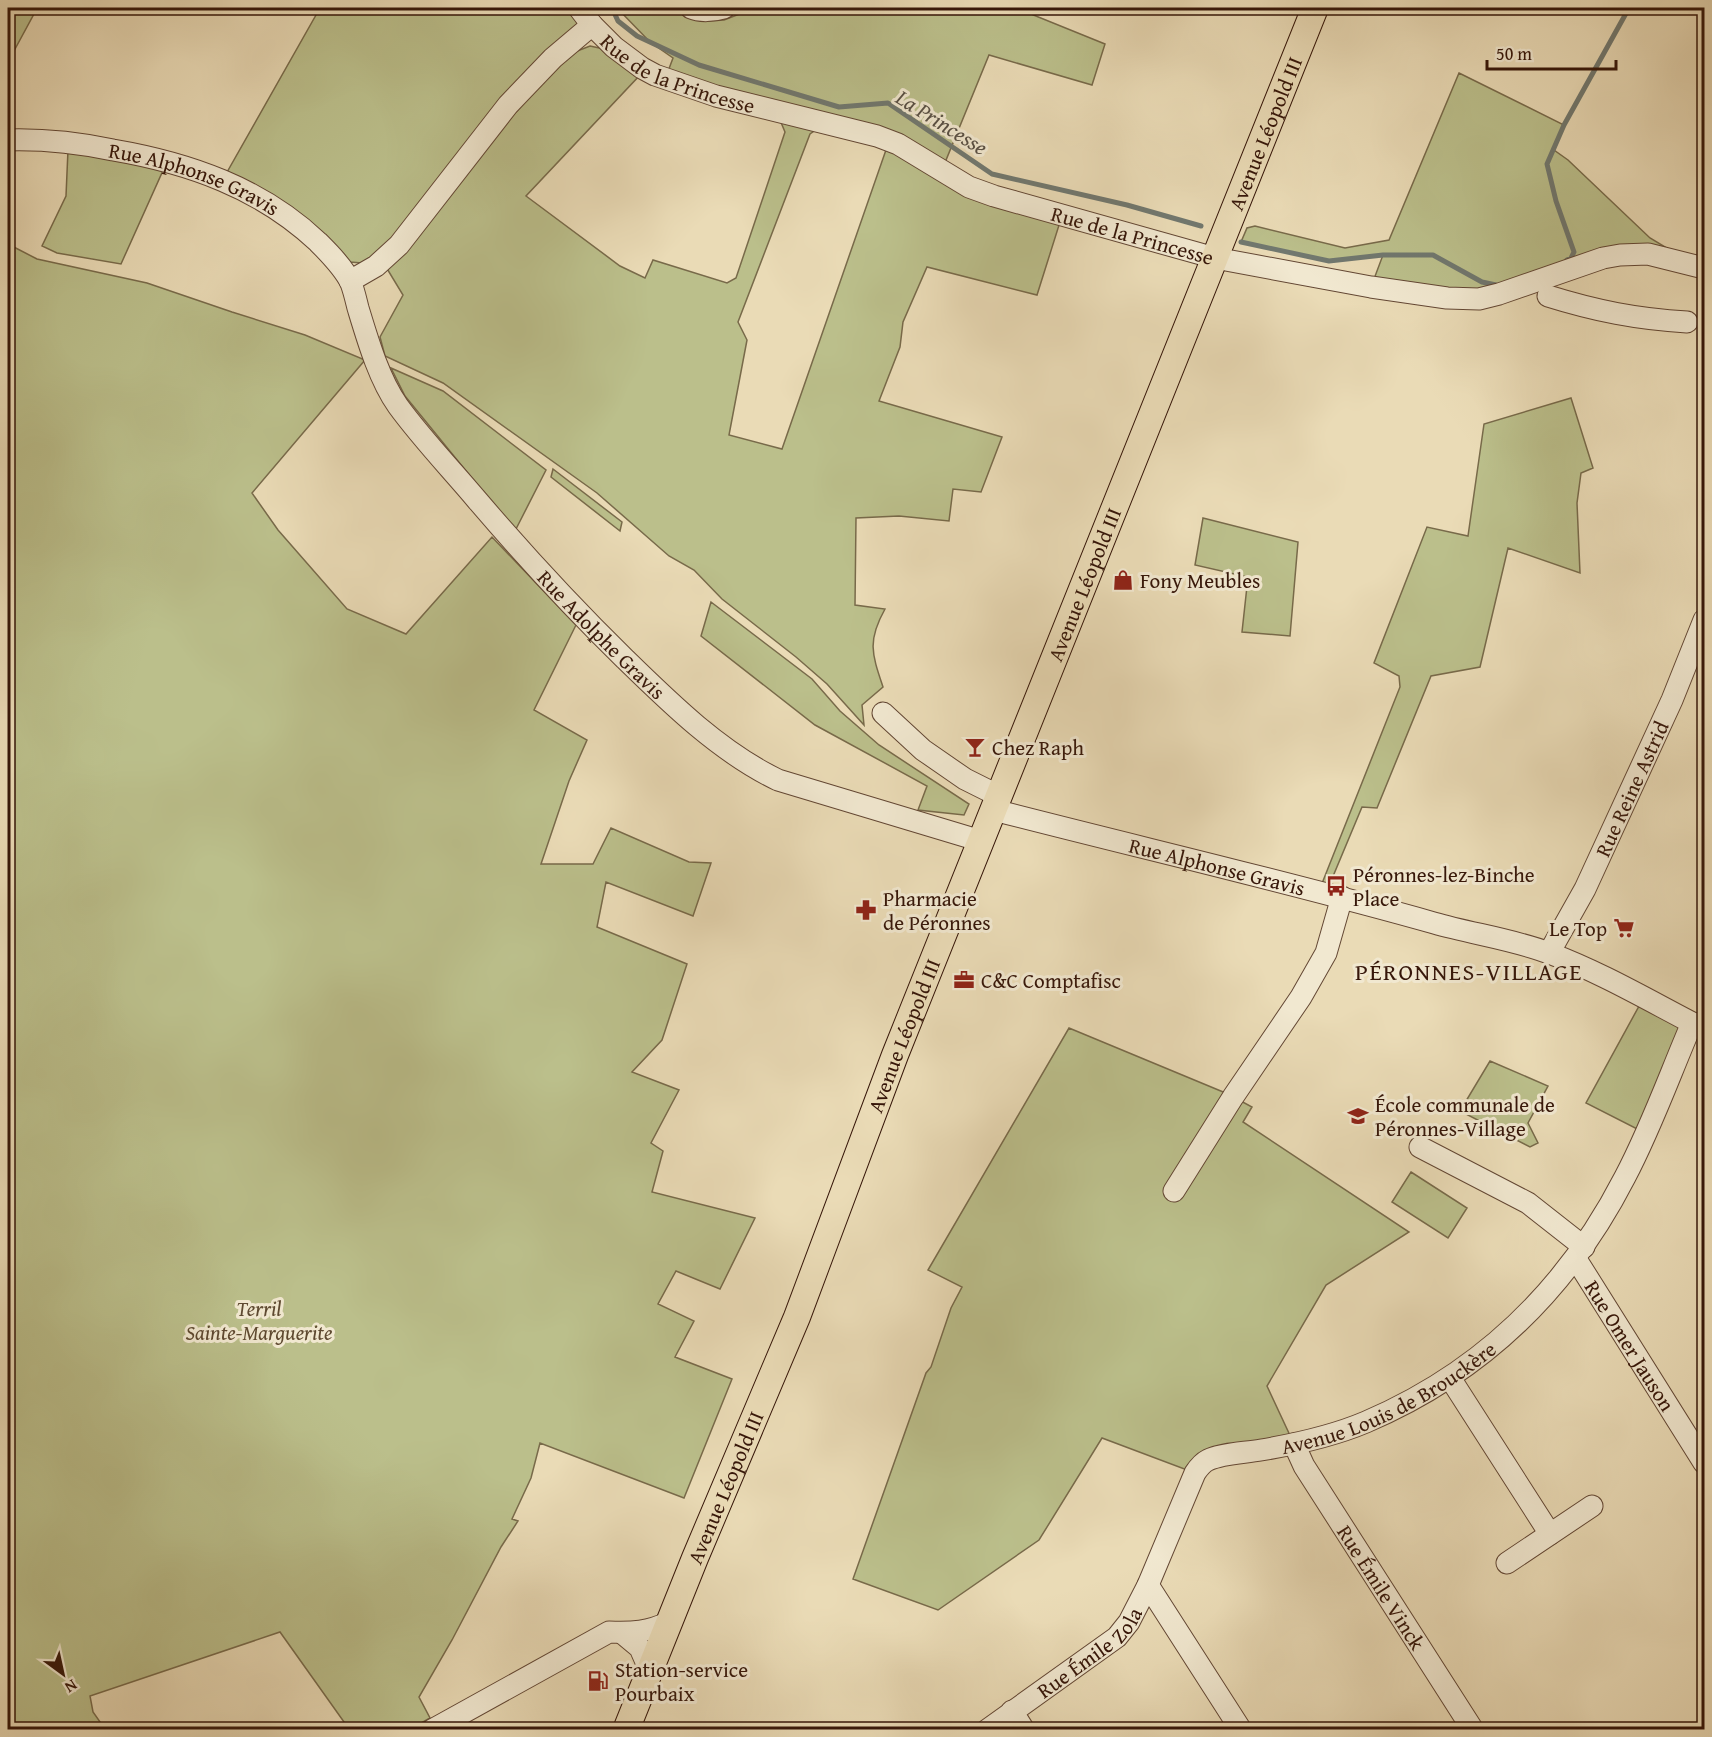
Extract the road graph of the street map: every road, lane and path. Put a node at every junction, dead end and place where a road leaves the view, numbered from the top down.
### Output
1 (579, 8) edge
2 (690, 8) edge
3 (724, 8) edge
4 (1315, 8) edge
5 (592, 16) edge
6 (8, 140) edge
7 (1215, 258) junction
8 (1704, 268) edge
9 (350, 281) junction
10 (1548, 296) dead end
11 (1687, 322) dead end
12 (1704, 620) edge
13 (884, 713) dead end
14 (996, 803) junction
15 (981, 841) junction
16 (1342, 897) junction
17 (1549, 953) junction
18 (1698, 1026) edge
19 (1420, 1147) dead end
20 (1174, 1191) dead end
21 (1580, 1253) junction
22 (1450, 1378) junction
23 (1294, 1444) junction
24 (1704, 1463) edge
25 (1592, 1506) dead end
26 (1550, 1534) junction
27 (1507, 1563) dead end
28 (1148, 1585) junction
29 (669, 1622) junction
30 (622, 1633) junction
31 (650, 1671) junction
32 (1012, 1711) junction
33 (432, 1730) edge
34 (626, 1730) edge
35 (987, 1730) edge
36 (1024, 1730) edge
37 (1241, 1730) edge
38 (1473, 1730) edge

1 - 5 street, Rue de la Princesse
2 - 3 street
4 - 7 main road, Avenue Léopold III
5 - 7 street, Rue de la Princesse
5 - 9 street, Rue de la Princesse
6 - 9 street, Rue Alphonse Gravis
7 - 8 street, Rue de la Princesse
7 - 14 main road, Avenue Léopold III
9 - 15 street, Rue Adolphe Gravis
10 - 11 street
12 - 17 street, Rue Reine Astrid
13 - 14 street, Rue Alphonse Gravis
14 - 15 main road, Avenue Léopold III
14 - 16 street, Rue Alphonse Gravis
15 - 29 main road, Avenue Léopold III
16 - 17 street, Rue Alphonse Gravis
16 - 20 street
17 - 18 street, Rue Alphonse Gravis
18 - 21 street, Avenue Louis de Brouckère
19 - 21 street, Rue Omer Jauson
21 - 22 street, Avenue Louis de Brouckère
21 - 24 street, Rue Omer Jauson
22 - 23 street, Avenue Louis de Brouckère
22 - 26 street
23 - 28 street, Avenue Louis de Brouckère
23 - 38 street, Rue Émile Vinck
25 - 26 street
26 - 27 street
28 - 32 street, Rue Émile Zola
28 - 37 street
29 - 30 street
29 - 31 main road, Avenue Léopold III
30 - 31 street
30 - 33 street
31 - 34 main road, Avenue Léopold III
32 - 35 street, Rue Émile Zola
32 - 36 street

